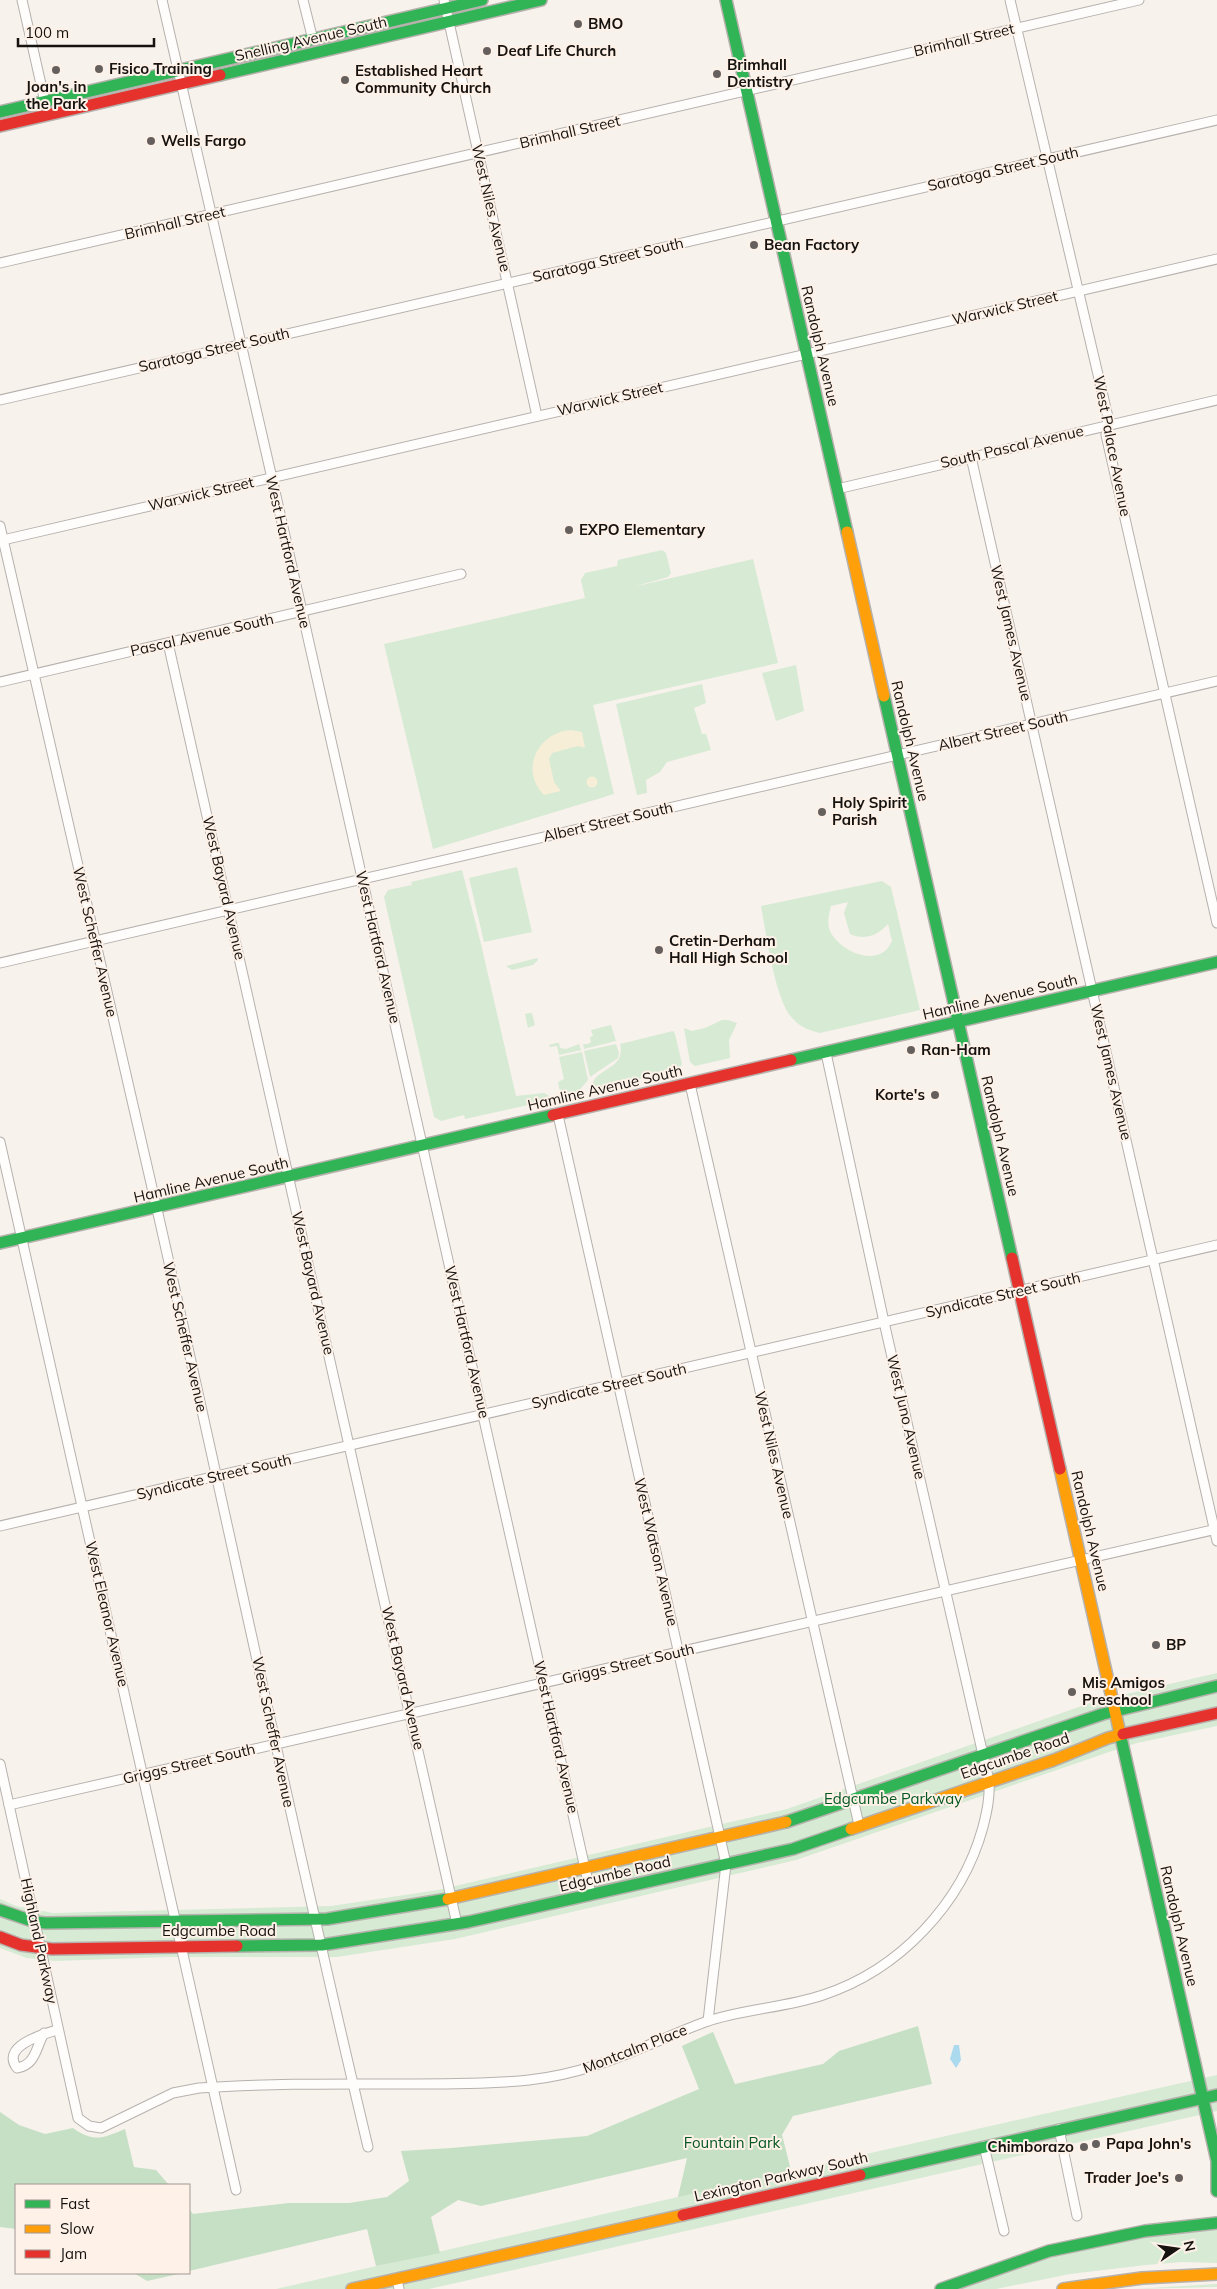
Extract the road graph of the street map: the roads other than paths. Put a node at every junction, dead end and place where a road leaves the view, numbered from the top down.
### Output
1 (22, 0) edge
2 (162, 0) edge
3 (303, 0) edge
4 (482, 0) edge
5 (541, 0) edge
6 (726, 0) edge
7 (1010, 0) edge
8 (1139, 0) edge
9 (445, 4) edge
10 (449, 22) junction
11 (1016, 28) junction
12 (313, 40) junction
13 (178, 71) junction
14 (181, 84) junction
15 (746, 91) junction
16 (45, 102) junction
17 (0, 112) edge
18 (1217, 120) edge
19 (0, 126) edge
20 (479, 153) junction
21 (1047, 159) junction
22 (211, 214) junction
23 (776, 221) junction
24 (1217, 259) edge
25 (0, 263) edge
26 (508, 283) junction
27 (1078, 291) junction
28 (241, 344) junction
29 (806, 354) junction
30 (0, 400) edge
31 (1217, 400) edge
32 (537, 416) junction
33 (1108, 425) junction
34 (971, 457) junction
35 (272, 477) junction
36 (837, 488) junction
37 (0, 526) edge
38 (3, 540) junction
39 (461, 574) dead end
40 (302, 612) junction
41 (168, 643) junction
42 (34, 674) junction
43 (1217, 681) edge
44 (0, 682) edge
45 (1165, 693) junction
46 (1032, 724) junction
47 (898, 755) junction
48 (363, 879) junction
49 (229, 911) junction
50 (1217, 923) edge
51 (94, 942) junction
52 (1217, 962) edge
53 (0, 964) edge
54 (1093, 991) junction
55 (959, 1022) junction
56 (826, 1053) junction
57 (690, 1084) junction
58 (558, 1115) junction
59 (0, 1142) edge
60 (422, 1146) junction
61 (289, 1177) junction
62 (156, 1208) junction
63 (22, 1237) junction
64 (0, 1243) edge
65 (1217, 1246) edge
66 (1154, 1260) junction
67 (1020, 1291) junction
68 (884, 1322) junction
69 (751, 1353) junction
70 (618, 1384) junction
71 (483, 1415) junction
72 (350, 1445) junction
73 (216, 1476) junction
74 (82, 1507) junction
75 (0, 1526) edge
76 (1216, 1529) edge
77 (1217, 1541) edge
78 (1081, 1560) junction
79 (945, 1591) junction
80 (812, 1622) junction
81 (678, 1652) junction
82 (543, 1683) junction
83 (1217, 1686) edge
84 (1115, 1711) junction
85 (411, 1713) junction
86 (1217, 1713) edge
87 (1120, 1735) junction
88 (277, 1744) junction
89 (982, 1755) junction
90 (0, 1764) edge
91 (143, 1774) junction
92 (989, 1781) junction
93 (852, 1800) junction
94 (9, 1805) junction
95 (859, 1825) junction
96 (720, 1837) junction
97 (726, 1864) junction
98 (585, 1868) junction
99 (591, 1894) junction
100 (453, 1898) junction
101 (0, 1910) edge
102 (316, 1919) junction
103 (174, 1921) junction
104 (35, 1922) junction
105 (457, 1924) junction
106 (0, 1937) edge
107 (322, 1945) junction
108 (182, 1946) junction
109 (41, 1948) junction
110 (708, 2021) junction
111 (57, 2030) junction
112 (44, 2033) dead end
113 (353, 2084) junction
114 (213, 2087) junction
115 (1217, 2095) edge
116 (1203, 2098) junction
117 (78, 2118) joint
118 (1059, 2129) junction
119 (984, 2146) junction
120 (368, 2147) dead end
121 (1217, 2162) edge
122 (236, 2190) dead end
123 (1217, 2191) edge
124 (1077, 2216) dead end
125 (1217, 2223) edge
126 (1004, 2231) dead end
127 (1217, 2268) edge
128 (1217, 2274) edge
129 (1142, 2278) junction
130 (398, 2284) edge
131 (352, 2289) edge
132 (941, 2289) edge
133 (1063, 2289) edge

1 - 16 street
2 - 13 street, West Hartford Avenue
3 - 12 street
4 - 9 main road, Snelling Avenue South
5 - 10 main road, Snelling Avenue South
6 - 15 main road, Randolph Avenue
7 - 11 street, West Palace Avenue
8 - 11 street, Brimhall Street
9 - 10 street, West Niles Avenue
9 - 12 main road, Snelling Avenue South
10 - 14 main road, Snelling Avenue South
10 - 20 street, West Niles Avenue
11 - 15 street, Brimhall Street
11 - 21 street, West Palace Avenue
12 - 13 main road, Snelling Avenue South
13 - 14 street, West Hartford Avenue
13 - 16 main road, Snelling Avenue South
14 - 19 main road, Snelling Avenue South
14 - 22 street, West Hartford Avenue
15 - 20 street, Brimhall Street
15 - 23 main road, Randolph Avenue
16 - 17 main road, Snelling Avenue South
18 - 21 street, Saratoga Street South
20 - 22 street, Brimhall Street
20 - 26 street, West Niles Avenue
21 - 23 street, Saratoga Street South
21 - 27 street, West Palace Avenue
22 - 25 street, Brimhall Street
22 - 28 street, West Hartford Avenue
23 - 26 street, Saratoga Street South
23 - 29 main road, Randolph Avenue
24 - 27 street, Warwick Street
26 - 28 street, Saratoga Street South
26 - 32 street, West Niles Avenue
27 - 29 street, Warwick Street
27 - 33 street, West Palace Avenue
28 - 30 street, Saratoga Street South
28 - 35 street, West Hartford Avenue
29 - 32 street, Warwick Street
29 - 36 main road, Randolph Avenue
31 - 33 street, South Pascal Avenue
32 - 35 street, Warwick Street
33 - 34 street, South Pascal Avenue
33 - 45 street, West Palace Avenue
34 - 36 street, South Pascal Avenue
34 - 46 street, West James Avenue
35 - 38 street, Warwick Street
35 - 40 street, West Hartford Avenue
36 - 47 main road, Randolph Avenue
37 - 38 street, West Scheffer Avenue
38 - 42 street, West Scheffer Avenue
39 - 40 street, Pascal Avenue South
40 - 41 street, Pascal Avenue South
40 - 48 street, West Hartford Avenue
41 - 42 street, Pascal Avenue South
41 - 49 street, West Bayard Avenue
42 - 44 street, Pascal Avenue South
42 - 51 street, West Scheffer Avenue
43 - 45 street, Albert Street South
45 - 46 street, Albert Street South
45 - 50 street, West Palace Avenue
46 - 47 street, Albert Street South
46 - 54 street, West James Avenue
47 - 48 street, Albert Street South
47 - 55 main road, Randolph Avenue
48 - 49 street, Albert Street South
48 - 60 street, West Hartford Avenue
49 - 51 street, Albert Street South
49 - 61 street, West Bayard Avenue
51 - 53 street, Albert Street South
51 - 62 street, West Scheffer Avenue
52 - 54 main road, Hamline Avenue South
54 - 55 main road, Hamline Avenue South
54 - 66 street, West James Avenue
55 - 56 main road, Hamline Avenue South
55 - 67 main road, Randolph Avenue
56 - 57 main road, Hamline Avenue South
56 - 68 street, West Juno Avenue
57 - 58 main road, Hamline Avenue South
57 - 69 street, West Niles Avenue
58 - 60 main road, Hamline Avenue South
58 - 70 street, West Watson Avenue
59 - 63 street, West Eleanor Avenue
60 - 61 main road, Hamline Avenue South
60 - 71 street, West Hartford Avenue
61 - 62 main road, Hamline Avenue South
61 - 72 street, West Bayard Avenue
62 - 63 main road, Hamline Avenue South
62 - 73 street, West Scheffer Avenue
63 - 64 main road, Hamline Avenue South
63 - 74 street, West Eleanor Avenue
65 - 66 street, Syndicate Street South
66 - 67 street, Syndicate Street South
66 - 76 street, West James Avenue
67 - 68 street, Syndicate Street South
67 - 78 main road, Randolph Avenue
68 - 69 street, Syndicate Street South
68 - 79 street, West Juno Avenue
69 - 70 street, Syndicate Street South
69 - 80 street, West Niles Avenue
70 - 71 street, Syndicate Street South
70 - 81 street, West Watson Avenue
71 - 72 street, Syndicate Street South
71 - 82 street, West Hartford Avenue
72 - 73 street, Syndicate Street South
72 - 85 street, West Bayard Avenue
73 - 74 street, Syndicate Street South
73 - 88 street, West Scheffer Avenue
74 - 75 street, Syndicate Street South
74 - 91 street, West Eleanor Avenue
76 - 77 street, West James Avenue
76 - 78 street, Griggs Street South
78 - 79 street, Griggs Street South
78 - 84 main road, Randolph Avenue
79 - 80 street, Griggs Street South
79 - 89 street, West Juno Avenue
80 - 81 street, Griggs Street South
80 - 93 street, West Niles Avenue
81 - 82 street, Griggs Street South
81 - 96 street, West Watson Avenue
82 - 85 street, Griggs Street South
82 - 98 street, West Hartford Avenue
83 - 84 main road, Edgcumbe Road
84 - 87 main road, Randolph Avenue
84 - 89 main road, Edgcumbe Road
85 - 88 street, Griggs Street South
85 - 100 street, West Bayard Avenue
86 - 87 main road, Edgcumbe Road
87 - 92 main road, Edgcumbe Road
87 - 116 main road, Randolph Avenue
88 - 91 street, Griggs Street South
88 - 102 street, West Scheffer Avenue
89 - 92 street, West Juno Avenue
89 - 93 main road, Edgcumbe Road
90 - 94 street, Highland Parkway
91 - 94 street, Griggs Street South
91 - 103 street, West Eleanor Avenue
92 - 95 main road, Edgcumbe Road
92 - 110 street, Montcalm Place
93 - 95 street, West Niles Avenue
93 - 96 main road, Edgcumbe Road
94 - 104 street, Highland Parkway
95 - 97 main road, Edgcumbe Road
96 - 97 street, West Watson Avenue
96 - 98 main road, Edgcumbe Road
97 - 99 main road, Edgcumbe Road
97 - 110 street, West Watson Avenue
98 - 99 street, West Hartford Avenue
98 - 100 main road, Edgcumbe Road
99 - 105 main road, Edgcumbe Road
100 - 102 main road, Edgcumbe Road
100 - 105 street, West Bayard Avenue
101 - 104 main road, Edgcumbe Road
102 - 103 main road, Edgcumbe Road
102 - 107 street, West Scheffer Avenue
103 - 104 main road, Edgcumbe Road
103 - 108 street, West Eleanor Avenue
104 - 109 street, Highland Parkway
105 - 107 main road, Edgcumbe Road
106 - 109 main road, Edgcumbe Road
107 - 108 main road, Edgcumbe Road
107 - 113 street, West Scheffer Avenue
108 - 109 main road, Edgcumbe Road
108 - 114 street, West Eleanor Avenue
109 - 111 street, Highland Parkway
110 - 113 street, Montcalm Place
111 - 112 street
111 - 117 street, Highland Parkway
113 - 114 street, Montcalm Place
113 - 120 street, West Scheffer Avenue
114 - 117 street, Montcalm Place
114 - 122 street, West Eleanor Avenue
115 - 116 main road, Lexington Parkway South
116 - 118 main road, Lexington Parkway South
116 - 121 main road, Randolph Avenue
118 - 119 main road, Lexington Parkway South
118 - 124 street
119 - 126 street
119 - 130 main road, Lexington Parkway South
121 - 123 main road, Randolph Avenue
125 - 132 main road
127 - 129 main road
128 - 129 main road
129 - 133 main road
130 - 131 main road, Lexington Parkway South

